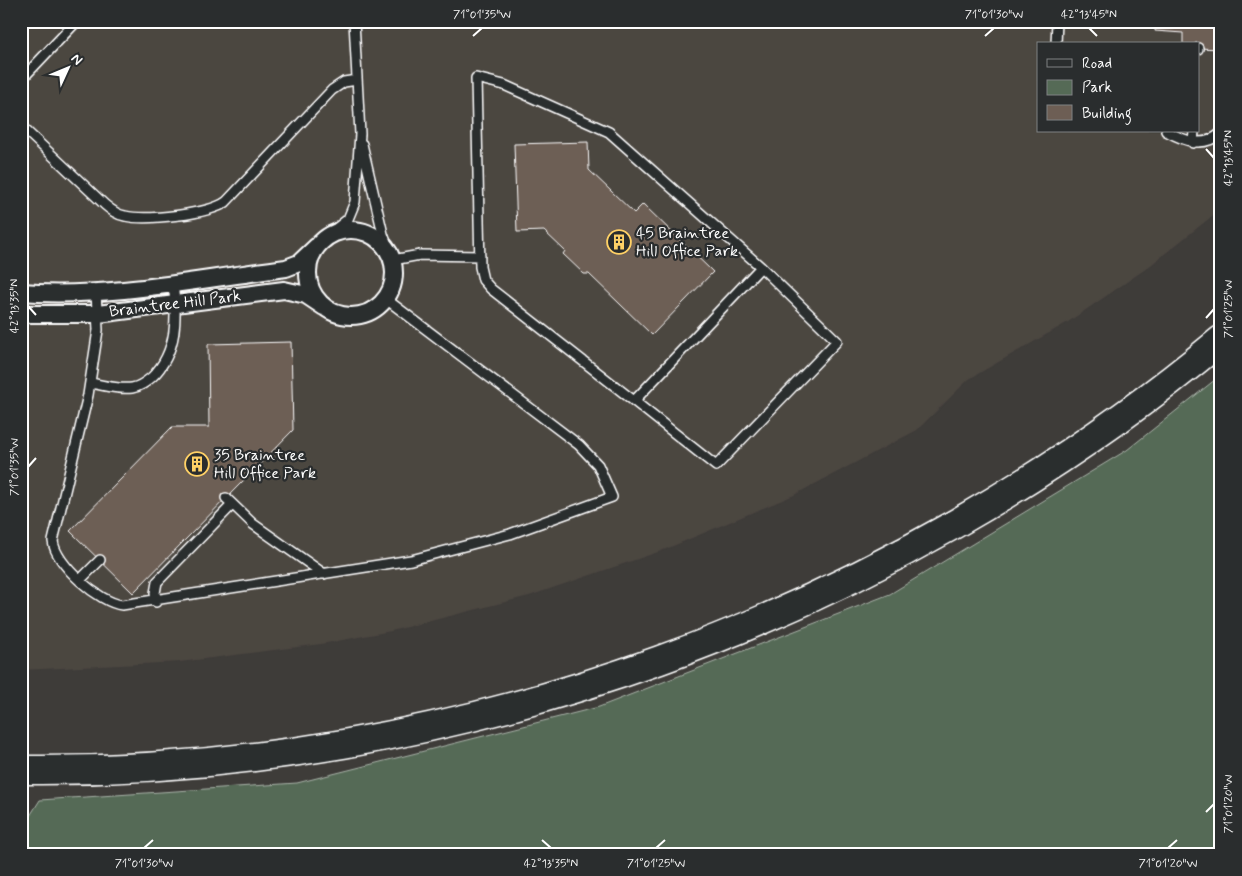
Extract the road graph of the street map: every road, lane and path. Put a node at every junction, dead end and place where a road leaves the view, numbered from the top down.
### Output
1 (354, 21) edge
2 (1058, 21) edge
3 (76, 22) edge
4 (1056, 42) edge
5 (21, 80) edge
6 (357, 80) junction
7 (21, 126) edge
8 (1168, 132) edge
9 (1194, 132) edge
10 (1221, 133) edge
11 (360, 134) junction
12 (1193, 143) junction
13 (322, 241) junction
14 (391, 256) junction
15 (480, 256) junction
16 (761, 268) junction
17 (173, 283) junction
18 (21, 292) edge
19 (96, 292) junction
20 (386, 299) junction
21 (176, 304) junction
22 (324, 307) junction
23 (21, 314) edge
24 (98, 314) junction
25 (1221, 340) edge
26 (90, 383) junction
27 (634, 401) junction
28 (100, 560) dead end
29 (324, 574) junction
30 (80, 580) junction
31 (156, 602) junction
32 (21, 770) edge

1 - 6 lane
2 - 4 lane
3 - 5 lane
6 - 7 lane
6 - 11 lane
8 - 12 lane
9 - 12 lane
10 - 12 lane
11 - 13 lane
11 - 14 lane
13 - 14 street
13 - 17 street, Braintree Hill Park
13 - 22 street
14 - 15 lane
14 - 20 street
15 - 16 lane
15 - 27 lane
16 - 27 lane
16 - 27 lane
17 - 19 street, Braintree Hill Park
17 - 21 lane
18 - 19 street, Braintree Hill Park
19 - 24 lane
20 - 22 street, Braintree Hill Park
20 - 29 lane
21 - 22 street, Braintree Hill Park
21 - 24 street, Braintree Hill Park
21 - 26 lane
23 - 24 street, Braintree Hill Park
24 - 26 lane
25 - 32 highway
26 - 30 lane
28 - 30 lane
29 - 31 lane
29 - 31 lane
30 - 31 lane

